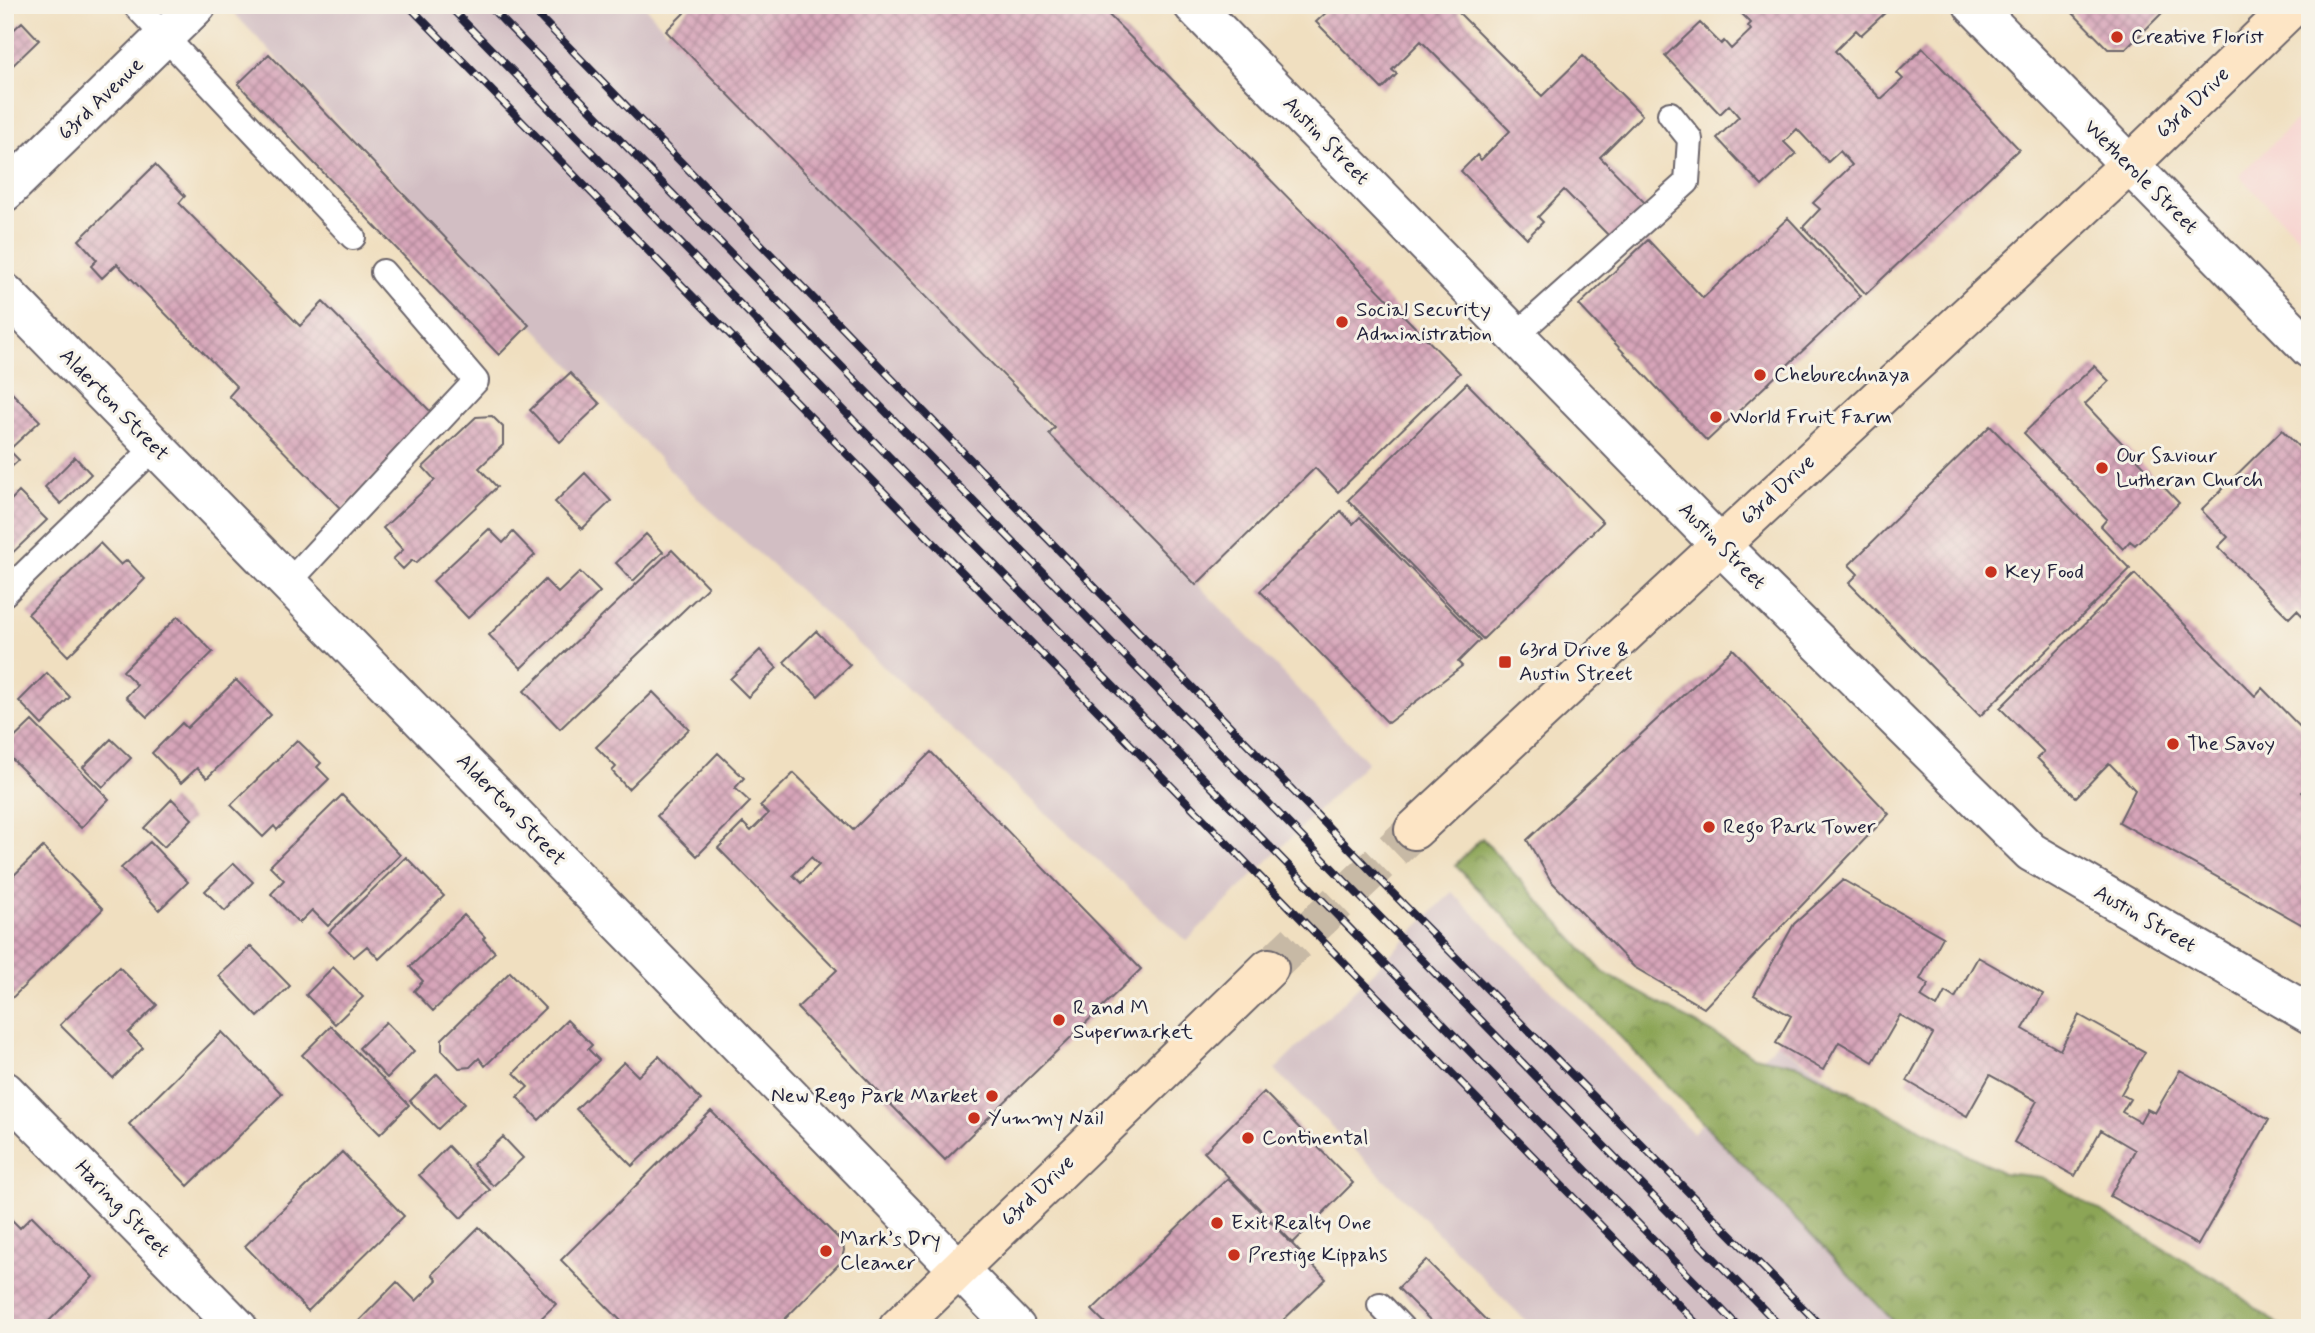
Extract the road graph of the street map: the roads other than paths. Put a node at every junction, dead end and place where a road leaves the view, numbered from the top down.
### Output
1 (135, 5) edge
2 (197, 5) edge
3 (1193, 5) edge
4 (1973, 5) edge
5 (2294, 5) edge
6 (165, 37) junction
7 (1670, 114) dead end
8 (2129, 165) junction
9 (5, 192) edge
10 (353, 237) dead end
11 (383, 272) dead end
12 (5, 293) edge
13 (1516, 335) junction
14 (2310, 349) edge
15 (155, 447) junction
16 (1719, 544) junction
17 (288, 583) junction
18 (5, 593) edge
19 (1414, 830) tunnel mouth
20 (1269, 968) tunnel mouth
21 (2310, 1014) edge
22 (5, 1091) edge
23 (959, 1269) junction
24 (1380, 1305) dead end
25 (238, 1328) edge
26 (898, 1328) edge
27 (1016, 1328) edge
28 (1402, 1328) edge

1 - 6 lane
2 - 6 street, 63rd Avenue
3 - 13 street, Austin Street
4 - 8 street, Wetherole Street
5 - 8 street, 63rd Drive
6 - 9 street, 63rd Avenue
6 - 10 lane
7 - 13 lane
8 - 14 street, Wetherole Street
8 - 16 street, 63rd Drive
11 - 17 lane
12 - 15 street, Alderton Street
13 - 16 street, Austin Street
15 - 17 street, Alderton Street
15 - 18 lane
16 - 19 street, 63rd Drive
16 - 21 street, Austin Street
17 - 23 street, Alderton Street
20 - 23 street, 63rd Drive
22 - 25 street, Haring Street
23 - 26 street, 63rd Drive
23 - 27 street, Alderton Street
24 - 28 lane

